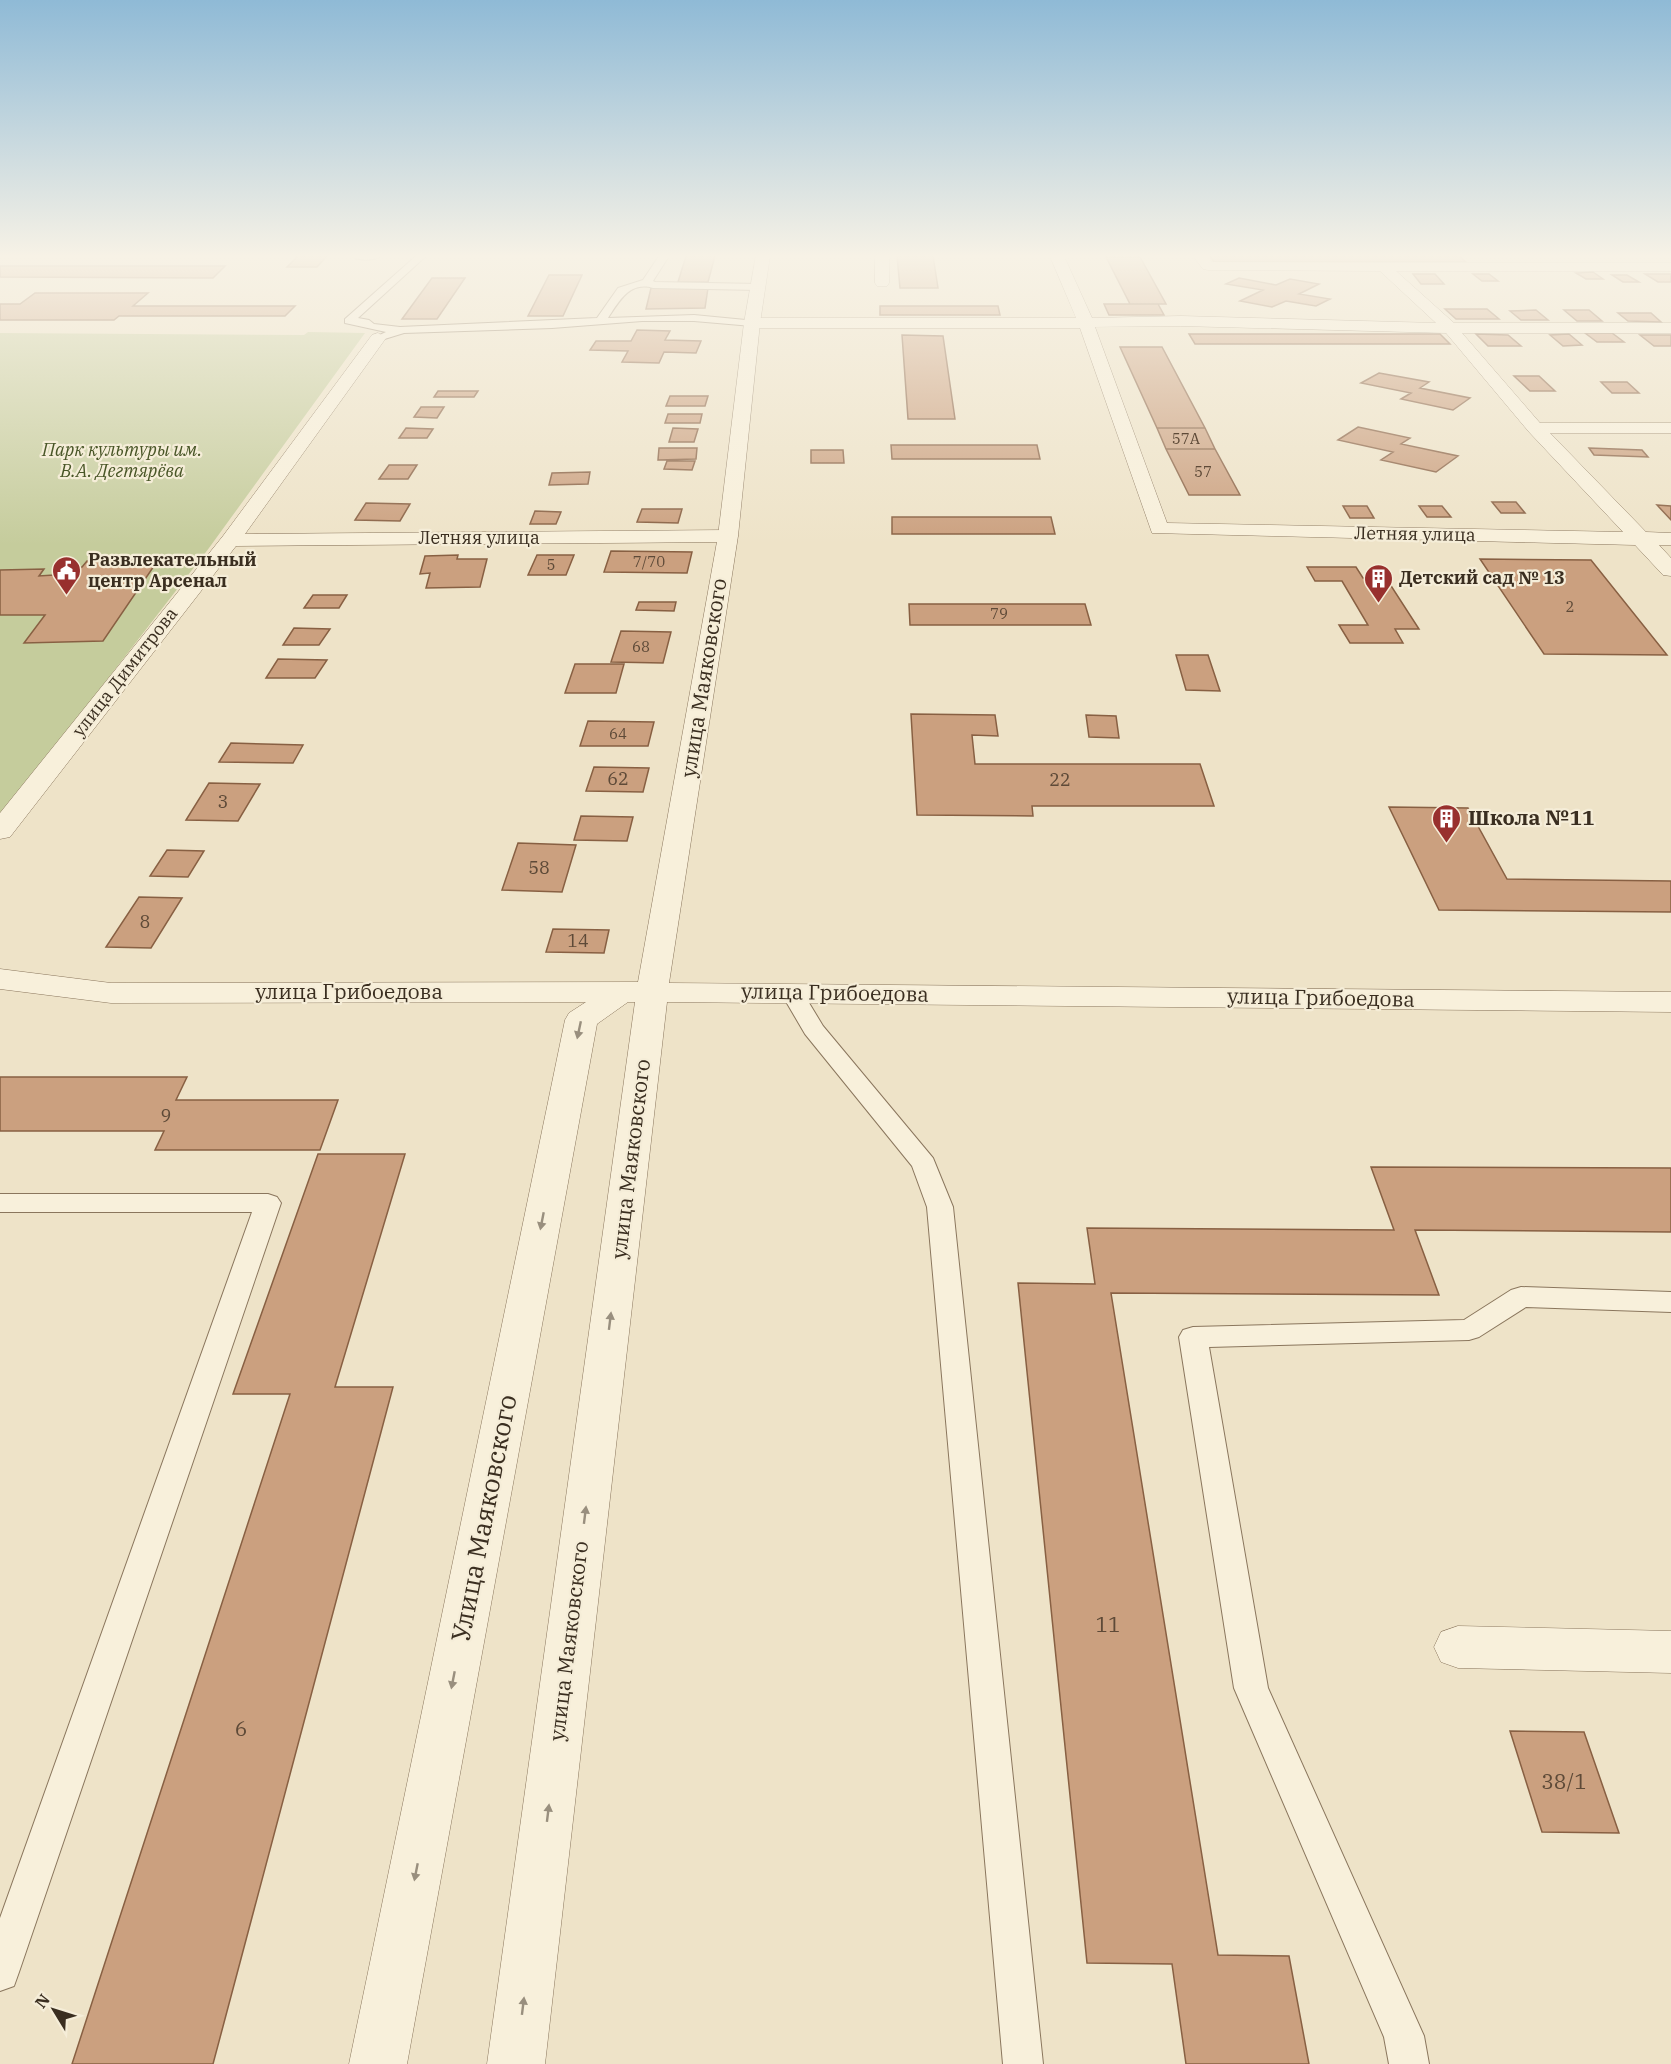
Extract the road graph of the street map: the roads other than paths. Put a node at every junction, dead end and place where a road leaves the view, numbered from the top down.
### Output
1 (368, 352) edge
2 (749, 352) edge
3 (1096, 352) edge
4 (1471, 352) edge
5 (1535, 428) junction
6 (1671, 428) edge
7 (728, 536) junction
8 (1641, 538) junction
9 (1671, 539) edge
10 (230, 540) junction
11 (1671, 570) edge
12 (0, 831) edge
13 (0, 979) edge
14 (637, 992) junction
15 (792, 993) junction
16 (1671, 1002) edge
17 (0, 1203) edge
18 (1671, 1302) edge
19 (1458, 1647) dead end
20 (1671, 1652) edge
21 (0, 1972) edge
22 (378, 2064) edge
23 (516, 2064) edge
24 (1023, 2064) edge
25 (1409, 2064) edge

1 - 10 street, улица Димитрова
2 - 7 street, улица Маяковского
3 - 8 street, Летняя улица
4 - 5 street
5 - 6 street
5 - 8 street
7 - 10 street, Летняя улица
7 - 14 street, улица Маяковского
8 - 9 street, Летняя улица
8 - 11 street
10 - 12 street, улица Димитрова
13 - 14 street, улица Грибоедова
14 - 15 street, улица Грибоедова
14 -> 22 street, Улица Маяковского
23 -> 14 street, улица Маяковского
15 - 16 street, улица Грибоедова
15 - 24 lane
17 - 21 lane
18 - 25 lane
19 - 20 street

